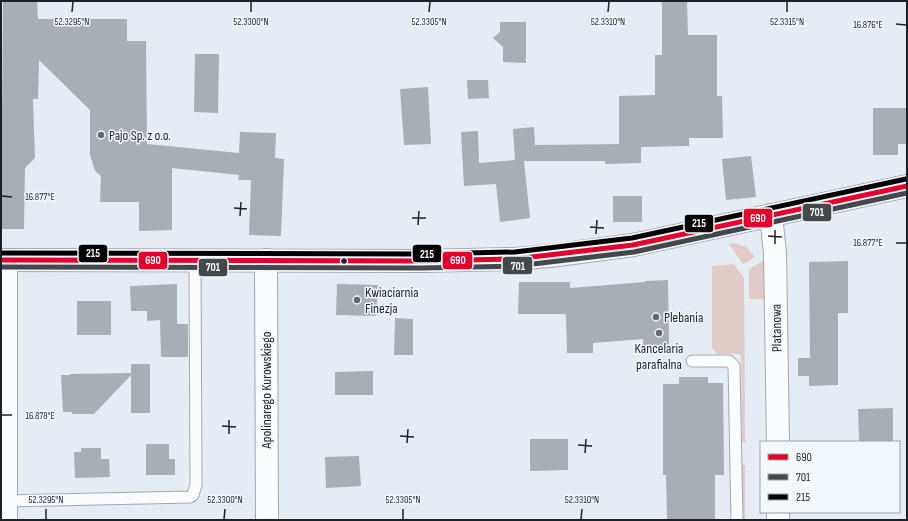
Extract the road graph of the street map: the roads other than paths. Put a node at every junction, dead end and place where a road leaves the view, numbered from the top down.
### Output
1 (907, 186) edge
2 (771, 215) junction
3 (4, 260) edge
4 (195, 260) junction
5 (266, 260) junction
6 (692, 361) dead end
7 (778, 441) edge
8 (6, 511) edge
9 (267, 520) edge
10 (737, 520) edge

1 - 2 street
2 - 5 street
2 - 7 street, Platanowa
3 - 4 street
3 - 8 street
4 - 5 street
4 - 8 lane
5 - 9 street, Apolinarego Kurowskiego
6 - 10 lane

